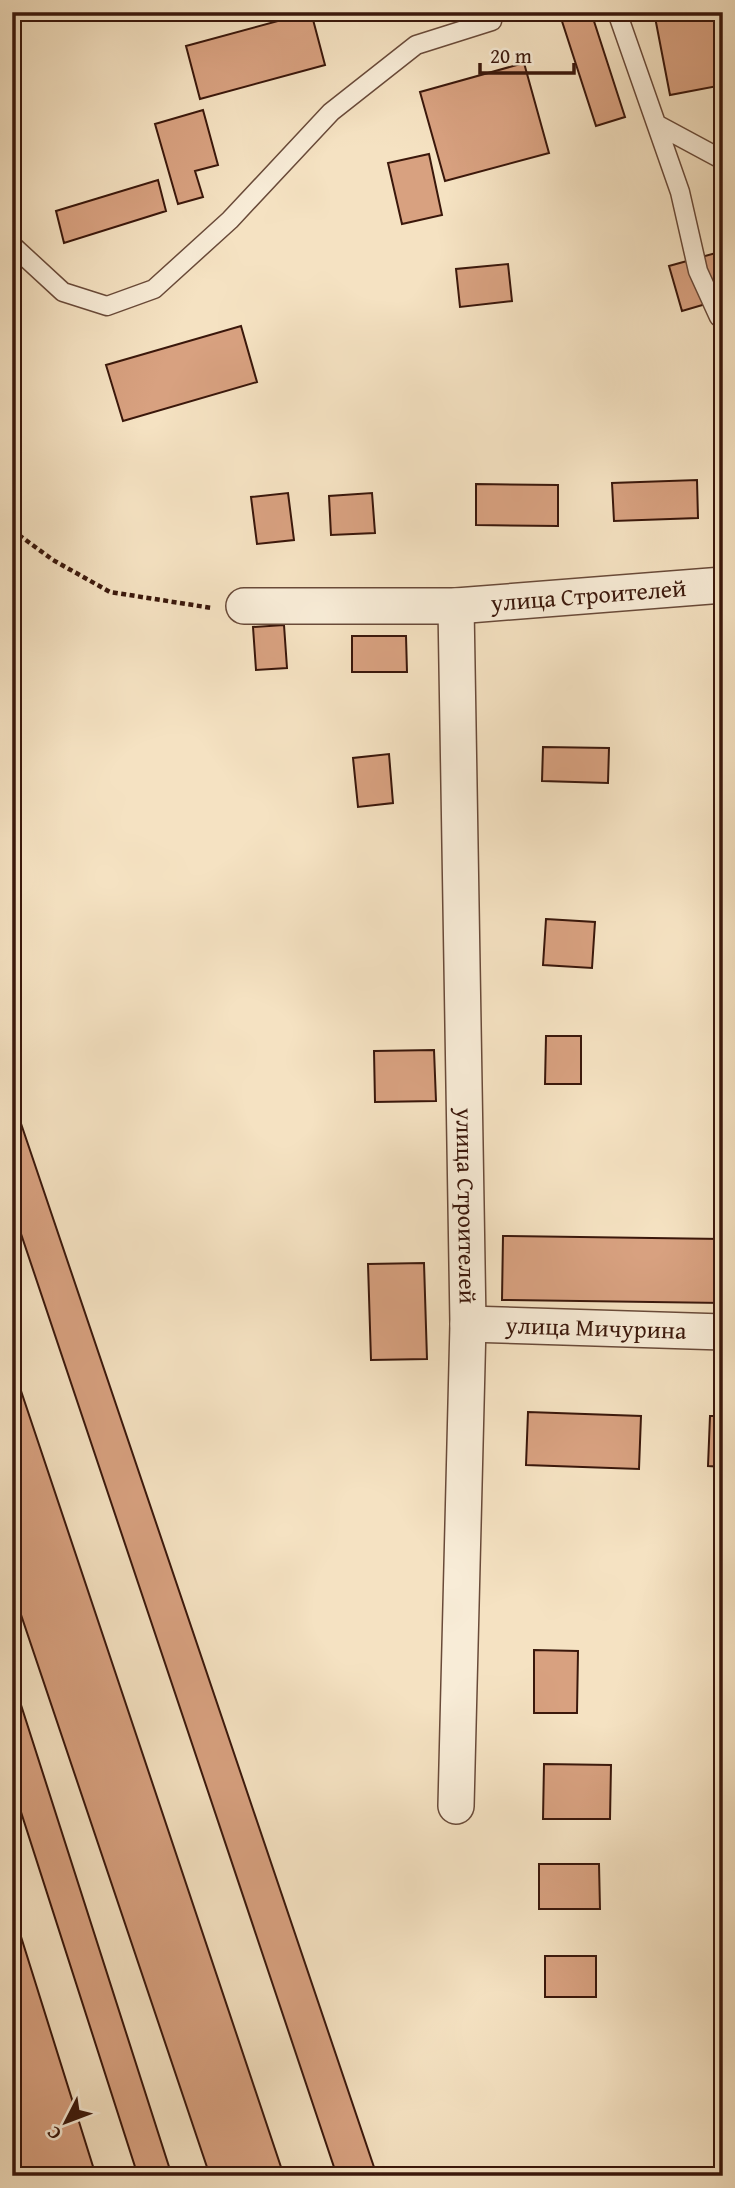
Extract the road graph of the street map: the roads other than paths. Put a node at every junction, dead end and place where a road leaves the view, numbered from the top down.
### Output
1 (489, 12) edge
2 (617, 12) edge
3 (658, 125) junction
4 (723, 160) edge
5 (12, 245) edge
6 (723, 319) edge
7 (723, 585) edge
8 (244, 606) road end
9 (456, 606) junction
10 (468, 1324) junction
11 (723, 1332) edge
12 (456, 1806) dead end

1 - 5 lane
2 - 3 lane
3 - 4 lane
3 - 6 lane
7 - 9 street, улица Строителей
8 - 9 street, улица Строителей
9 - 10 street, улица Строителей
10 - 11 street, улица Мичурина
10 - 12 street, улица Строителей

